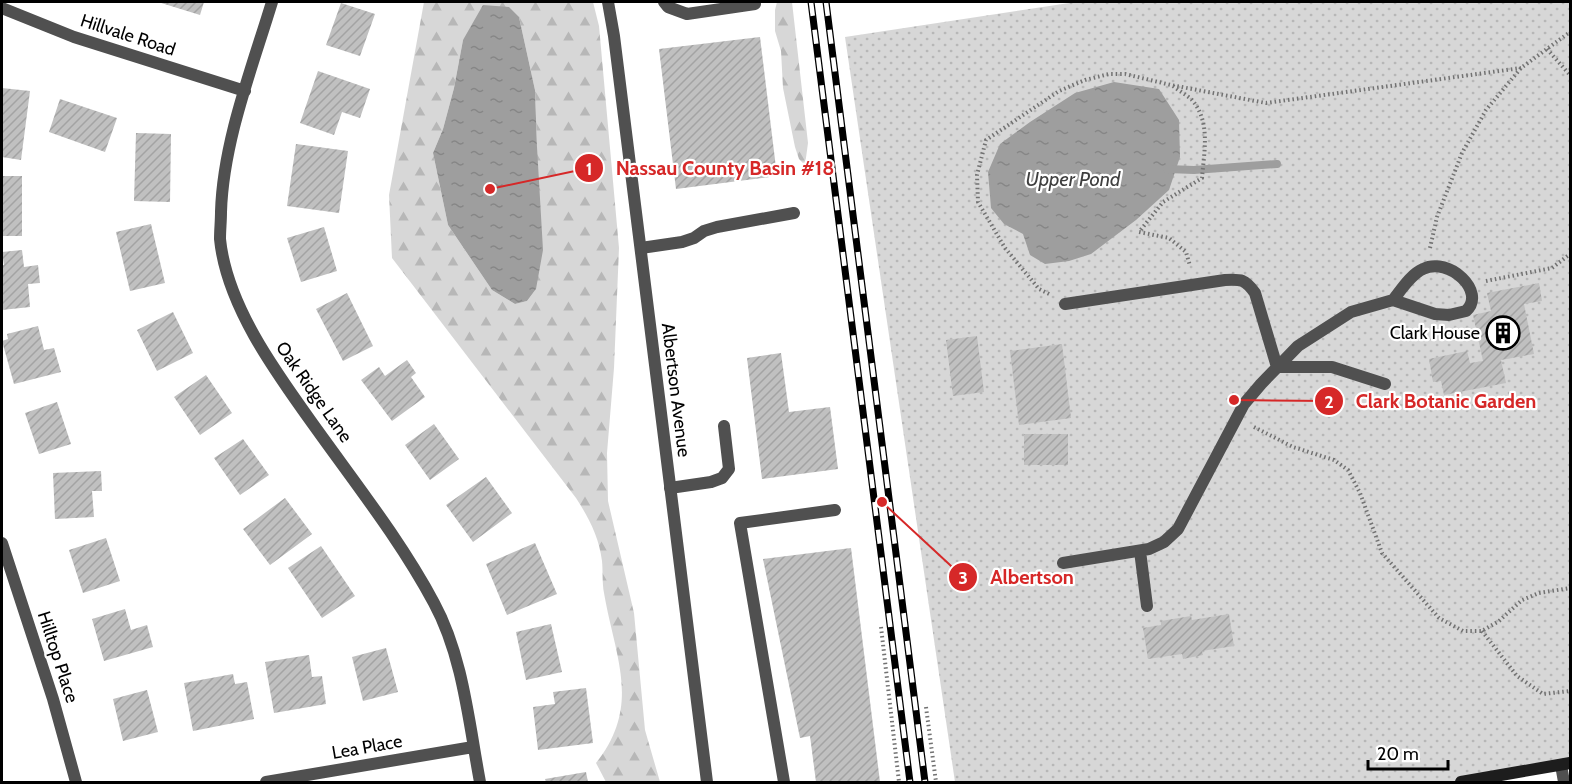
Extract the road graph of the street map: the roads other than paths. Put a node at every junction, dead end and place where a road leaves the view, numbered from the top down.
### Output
1 (272, 2) edge
2 (608, 2) edge
3 (664, 2) edge
4 (755, 4) dead end
5 (2, 8) edge
6 (245, 91) junction
7 (794, 213) dead end
8 (641, 248) junction
9 (1393, 300) junction
10 (1065, 304) road end
11 (1277, 367) junction
12 (1385, 384) dead end
13 (724, 426) dead end
14 (670, 488) junction
15 (835, 510) dead end
16 (2, 543) edge
17 (1140, 551) junction
18 (1063, 563) dead end
19 (1147, 606) dead end
20 (474, 747) junction
21 (1566, 764) edge
22 (76, 783) edge
23 (267, 783) edge
24 (480, 783) edge
25 (707, 783) edge
26 (784, 783) edge
27 (1461, 783) edge
28 (1564, 783) edge

1 - 6 street, Oak Ridge Lane
2 - 8 street, Albertson Avenue
3 - 4 street
5 - 6 street, Hillvale Road
6 - 20 street, Oak Ridge Lane
7 - 8 street
8 - 14 street, Albertson Avenue
9 - 9 street
9 - 11 street
10 - 11 street
11 - 12 street
11 - 17 street
13 - 14 street
14 - 25 street, Albertson Avenue
15 - 26 street
16 - 22 street, Hilltop Place
17 - 18 street
17 - 19 street
20 - 23 street, Lea Place
20 - 24 street, Oak Ridge Lane
21 - 27 main road
21 - 28 street

